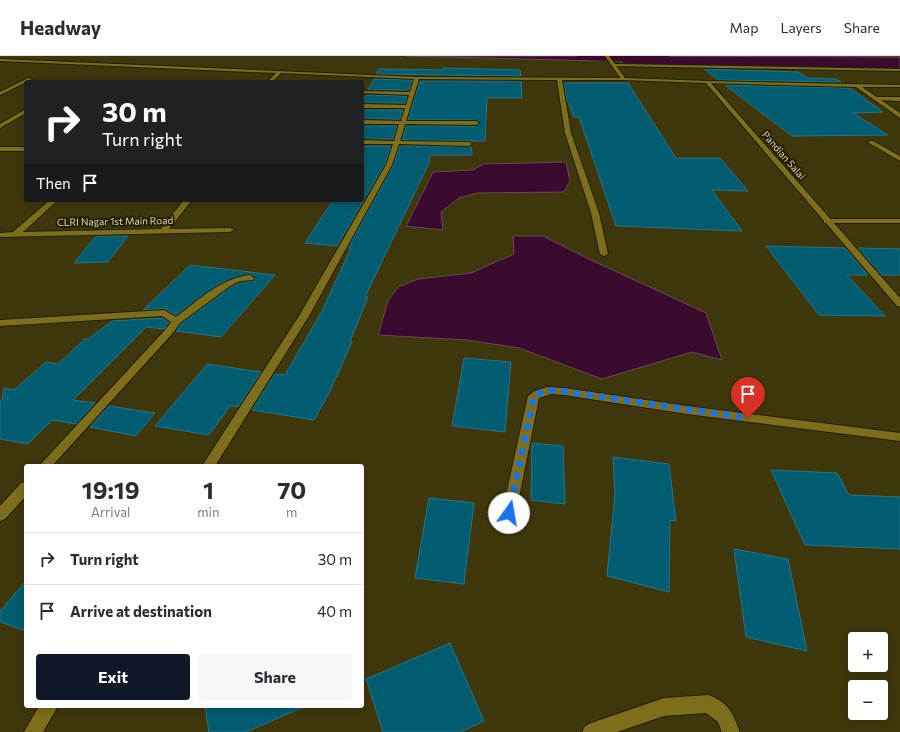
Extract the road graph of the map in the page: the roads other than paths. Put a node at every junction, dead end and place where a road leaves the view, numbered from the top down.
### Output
1 (607, 56) edge
2 (0, 60) edge
3 (614, 65) junction
4 (900, 70) edge
5 (280, 72) junction
6 (417, 78) junction
7 (559, 79) junction
8 (624, 79) junction
9 (271, 80) edge
10 (707, 82) junction
11 (24, 83) edge
12 (857, 85) junction
13 (900, 86) edge
14 (364, 92) edge
15 (0, 94) edge
16 (412, 94) junction
17 (875, 98) junction
18 (900, 99) edge
19 (364, 106) edge
20 (408, 107) junction
21 (24, 112) edge
22 (900, 116) edge
23 (364, 122) edge
24 (403, 122) junction
25 (476, 123) dead end
26 (0, 126) edge
27 (364, 142) edge
28 (871, 142) dead end
29 (396, 143) junction
30 (469, 144) dead end
31 (0, 149) edge
32 (24, 149) edge
33 (900, 159) edge
34 (52, 202) edge
35 (186, 202) edge
36 (828, 221) junction
37 (900, 221) edge
38 (164, 230) junction
39 (230, 230) dead end
40 (16, 234) junction
41 (0, 235) edge
42 (604, 254) dead end
43 (250, 278) dead end
44 (900, 304) edge
45 (176, 321) junction
46 (0, 323) edge
47 (900, 437) edge
48 (48, 464) edge
49 (209, 464) edge
50 (24, 489) edge
51 (509, 513) dead end
52 (0, 515) edge
53 (48, 708) edge
54 (33, 732) edge
55 (591, 732) edge
56 (730, 732) edge

1 - 3 street
2 - 5 street
3 - 4 street
3 - 8 street
5 - 6 street
5 - 9 street
6 - 7 street
6 - 16 street
7 - 8 street
7 - 42 street
8 - 10 street
10 - 12 street
10 - 36 street, Pandian Salai
11 - 15 street
12 - 13 street
12 - 17 street
14 - 16 street
16 - 20 street
17 - 18 street
17 - 22 street
19 - 20 street
20 - 24 street
21 - 26 street
23 - 24 street
24 - 25 street
24 - 29 street
27 - 29 street
28 - 33 street
29 - 30 street
29 - 49 street
31 - 32 street
34 - 40 street
35 - 38 street
36 - 37 street
36 - 44 street, Pandian Salai
38 - 39 street, CLRI Nagar 1st Main Road
38 - 40 street, CLRI Nagar 1st Main Road
40 - 41 street, CLRI Nagar 1st Main Road
43 - 45 street
45 - 46 street
45 - 48 street
47 - 51 street
50 - 52 street
53 - 54 street
55 - 56 street

